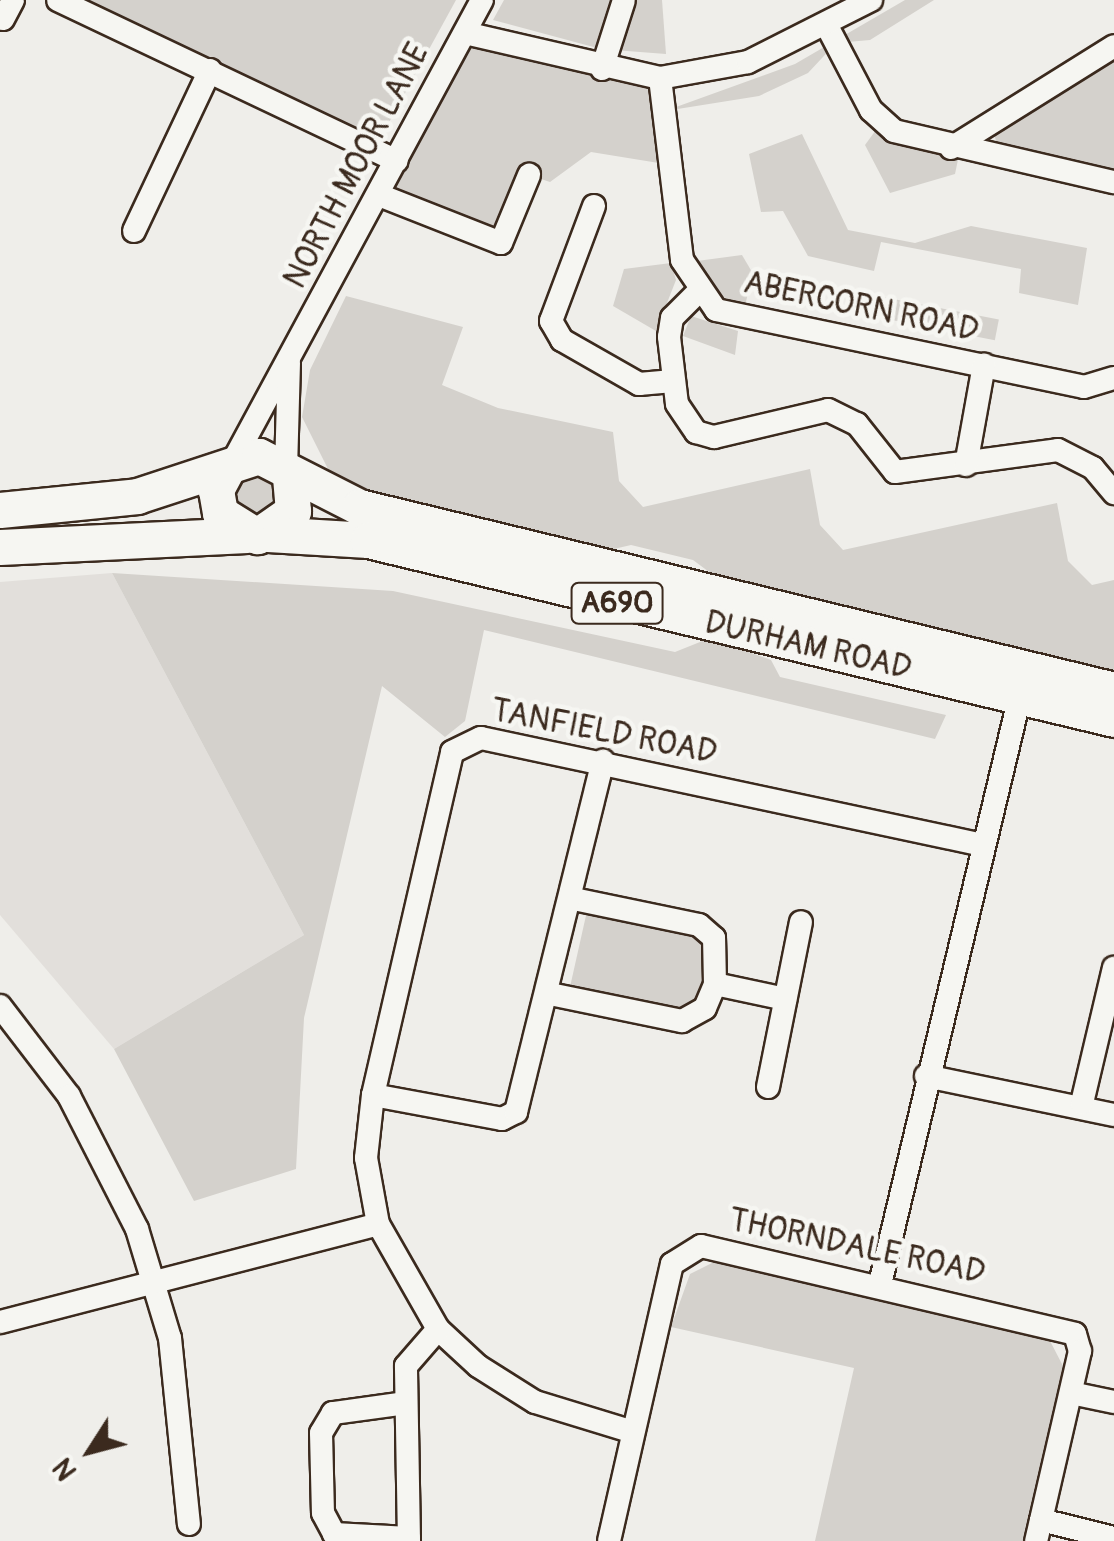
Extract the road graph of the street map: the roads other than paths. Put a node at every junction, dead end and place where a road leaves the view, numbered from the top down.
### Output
1 (58, 0) edge
2 (482, 0) edge
3 (624, 0) edge
4 (871, 0) edge
5 (827, 26) junction
6 (465, 33) junction
7 (1114, 46) edge
8 (602, 69) junction
9 (210, 70) junction
10 (660, 78) junction
11 (951, 148) junction
12 (397, 161) junction
13 (529, 175) dead end
14 (1114, 182) edge
15 (379, 196) junction
16 (594, 206) dead end
17 (134, 231) dead end
18 (697, 293) junction
19 (289, 363) junction
20 (984, 365) junction
21 (1114, 378) edge
22 (672, 380) junction
23 (966, 465) junction
24 (229, 467) junction
25 (288, 472) junction
26 (1113, 491) edge
27 (0, 510) edge
28 (257, 535) junction
29 (0, 548) edge
30 (1114, 690) edge
31 (1020, 696) junction
32 (1114, 719) edge
33 (603, 761) junction
34 (983, 845) junction
35 (574, 899) junction
36 (801, 922) dead end
37 (1114, 968) edge
38 (715, 984) junction
39 (550, 994) junction
40 (786, 998) junction
41 (0, 1006) edge
42 (926, 1076) junction
43 (768, 1087) dead end
44 (373, 1095) junction
45 (1082, 1104) junction
46 (1114, 1115) edge
47 (378, 1224) junction
48 (153, 1282) junction
49 (880, 1284) junction
50 (0, 1322) edge
51 (438, 1329) junction
52 (1071, 1392) junction
53 (1114, 1402) edge
54 (406, 1403) junction
55 (630, 1431) junction
56 (189, 1524) dead end
57 (1038, 1530) edge
58 (1114, 1538) edge
59 (409, 1540) edge
60 (609, 1541) edge

1 - 9 street
2 - 6 street, NORTH MOOR LANE
3 - 8 street
4 - 5 street
5 - 10 street
5 - 11 street
6 - 8 street
6 - 12 street, NORTH MOOR LANE
7 - 11 street
8 - 10 street
9 - 12 street
9 - 17 street
10 - 18 street, ABERCORN ROAD
11 - 14 street
12 - 15 street, NORTH MOOR LANE
13 - 15 street
15 - 19 street, NORTH MOOR LANE
16 - 22 street
18 - 20 street, ABERCORN ROAD
18 - 22 street
19 - 24 street, NORTH MOOR LANE
19 - 25 street, NORTH MOOR LANE
20 - 21 street, ABERCORN ROAD
20 - 23 street
22 - 23 street
23 - 26 street
24 - 25 highway, DURHAM ROAD
24 - 27 highway, DURHAM ROAD
24 - 28 highway
25 - 28 highway
25 - 30 highway, DURHAM ROAD / A690
28 - 29 highway, DURHAM ROAD / A690
28 - 31 highway, DURHAM ROAD / A690
31 - 32 highway, DURHAM ROAD / A690
31 - 34 street
33 - 34 street, TANFIELD ROAD
33 - 35 street
33 - 44 street, TANFIELD ROAD
34 - 42 street
35 - 38 street
35 - 39 street
36 - 40 street
37 - 45 street
38 - 39 street
38 - 40 street
39 - 44 street
40 - 43 street
41 - 48 street
42 - 45 street
42 - 49 street
44 - 47 street, TANFIELD ROAD
45 - 46 street
47 - 48 street
47 - 51 street, TANFIELD ROAD
48 - 50 street
48 - 56 street
49 - 52 street, THORNDALE ROAD
49 - 55 street, THORNDALE ROAD
51 - 54 street
51 - 55 street
52 - 53 street
52 - 57 street, THORNDALE ROAD
54 - 59 street
54 - 59 street
55 - 60 street, THORNDALE ROAD
57 - 58 street

